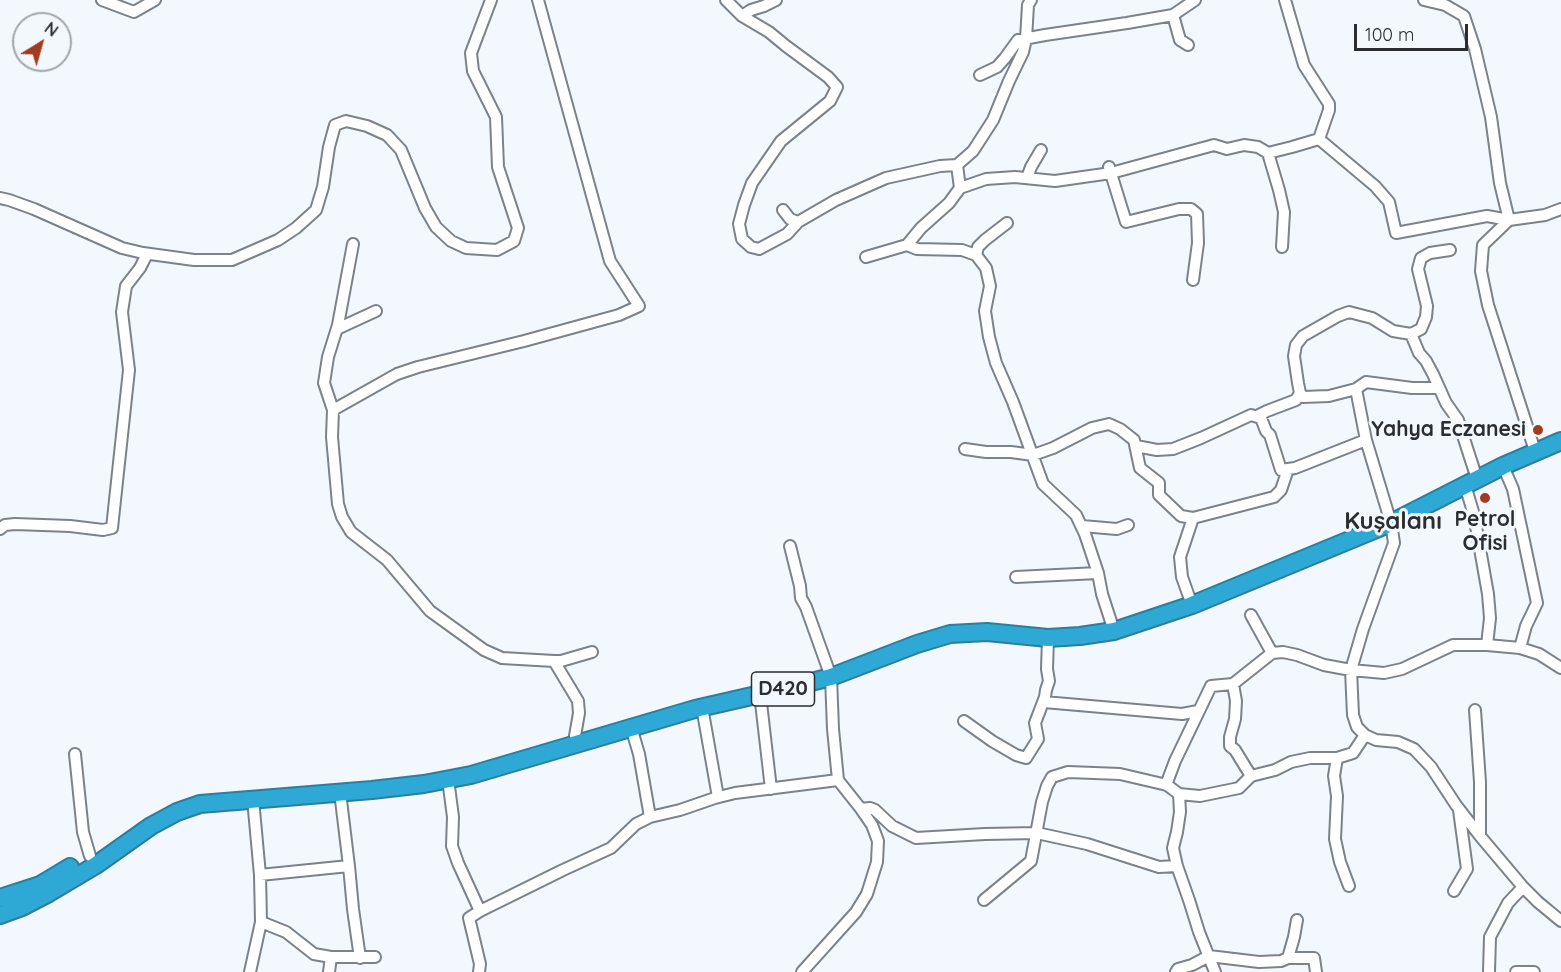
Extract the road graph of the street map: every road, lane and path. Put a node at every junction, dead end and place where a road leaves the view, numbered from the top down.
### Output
1 (102, 0) edge
2 (155, 0) edge
3 (491, 0) edge
4 (538, 0) edge
5 (726, 0) edge
6 (776, 0) edge
7 (1031, 0) edge
8 (1195, 0) edge
9 (1285, 0) edge
10 (1424, 0) edge
11 (1173, 15) junction
12 (742, 16) junction
13 (1026, 39) junction
14 (1188, 45) dead end
15 (980, 75) dead end
16 (1320, 139) junction
17 (1041, 150) dead end
18 (1268, 153) junction
19 (957, 165) junction
20 (1109, 169) junction
21 (1027, 178) junction
22 (960, 189) junction
23 (0, 198) edge
24 (1561, 209) edge
25 (783, 210) dead end
26 (1509, 220) junction
27 (798, 222) junction
28 (1007, 223) dead end
29 (353, 244) dead end
30 (907, 245) junction
31 (1282, 247) dead end
32 (1450, 250) dead end
33 (147, 254) junction
34 (976, 255) junction
35 (866, 257) dead end
36 (1193, 280) dead end
37 (376, 311) dead end
38 (337, 329) junction
39 (1411, 334) junction
40 (1439, 388) junction
41 (1356, 389) junction
42 (1300, 393) junction
43 (333, 410) junction
44 (1257, 416) junction
45 (1561, 432) edge
46 (1366, 440) junction
47 (1561, 441) edge
48 (1136, 446) junction
49 (1534, 446) junction
50 (965, 449) dead end
51 (1033, 455) junction
52 (1503, 466) junction
53 (1288, 469) junction
54 (1472, 478) junction
55 (1193, 518) junction
56 (1390, 518) junction
57 (1128, 525) dead end
58 (1082, 526) junction
59 (0, 529) edge
60 (790, 546) dead end
61 (1098, 573) junction
62 (1016, 577) dead end
63 (801, 598) junction
64 (1190, 599) junction
65 (796, 609) dead end
66 (1251, 615) dead end
67 (1113, 627) junction
68 (1048, 638) junction
69 (1487, 645) junction
70 (1520, 648) junction
71 (592, 652) dead end
72 (1272, 653) junction
73 (554, 661) junction
74 (1561, 668) edge
75 (1351, 670) junction
76 (829, 672) junction
77 (1233, 684) junction
78 (760, 694) junction
79 (1044, 702) junction
80 (702, 707) junction
81 (1475, 710) dead end
82 (1198, 711) junction
83 (964, 721) dead end
84 (631, 728) junction
85 (1365, 735) junction
86 (576, 736) junction
87 (75, 754) dead end
88 (1337, 758) junction
89 (1251, 776) junction
90 (448, 779) junction
91 (838, 780) junction
92 (1166, 785) junction
93 (771, 789) junction
94 (340, 792) junction
95 (1179, 794) junction
96 (718, 797) junction
97 (253, 800) junction
98 (861, 809) junction
99 (1459, 809) junction
100 (650, 817) junction
101 (1037, 833) junction
102 (1480, 836) junction
103 (90, 856) junction
104 (349, 866) junction
105 (1177, 866) junction
106 (260, 875) junction
107 (1348, 886) dead end
108 (1523, 887) junction
109 (1454, 891) dead end
110 (0, 898) edge
111 (984, 900) dead end
112 (480, 911) junction
113 (0, 915) edge
114 (1297, 920) dead end
115 (1561, 921) edge
116 (261, 922) junction
117 (1209, 956) junction
118 (331, 957) junction
119 (375, 957) dead end
120 (360, 958) junction
121 (1288, 958) junction
122 (250, 972) edge
123 (329, 972) edge
124 (480, 972) edge
125 (802, 972) edge
126 (1176, 972) edge
127 (1215, 972) edge
128 (1316, 972) edge
129 (1489, 972) edge
130 (1516, 972) edge
131 (1534, 972) edge

1 - 2 street
3 - 33 street
4 - 43 street
5 - 12 street
6 - 12 street
7 - 13 street
8 - 11 street
9 - 16 street
10 - 26 street
11 - 13 street
11 - 14 street
12 - 27 street
13 - 15 street
13 - 19 street
16 - 18 street
16 - 26 street
17 - 21 street
18 - 20 street
18 - 31 street
19 - 22 street
19 - 27 street
20 - 21 street
20 - 36 street
21 - 22 street
22 - 30 street
23 - 33 street
24 - 26 street
25 - 27 street
26 - 49 street
28 - 34 street
29 - 38 street
30 - 34 street
30 - 35 street
32 - 39 street
33 - 59 street
34 - 51 street
37 - 38 street
38 - 43 street
39 - 40 street
39 - 42 street
40 - 41 street
40 - 54 street
41 - 42 street
41 - 46 street
42 - 44 street
43 - 73 street
44 - 48 street
44 - 53 street
45 - 49 highway, D420
46 - 53 street
46 - 56 street
47 - 49 highway, D420
48 - 51 street
48 - 55 street
49 - 52 highway, D420
49 - 54 highway, D420
50 - 51 street
51 - 58 street
52 - 54 highway, D420
52 - 70 street
53 - 55 street
54 - 56 highway, D420
54 - 69 street
55 - 64 street
56 - 64 highway, D420
56 - 75 street
57 - 58 street
58 - 61 street
60 - 63 street
61 - 62 street
61 - 67 street
63 - 65 street
63 - 76 street
64 - 67 highway, D420
66 - 72 street
67 - 68 highway, D420
67 - 76 highway, D420
68 - 76 highway, D420
68 - 79 street
69 - 70 street
69 - 75 street
70 - 74 street
71 - 73 street
72 - 75 street
72 - 77 street
73 - 86 street
75 - 85 street
76 - 78 highway, D420
76 - 86 highway, D420
76 - 91 street
77 - 82 street
77 - 89 street
78 - 80 highway, D420
78 - 93 street
79 - 82 street
79 - 83 street
80 - 84 highway, D420
80 - 96 street
81 - 102 street
82 - 92 street
84 - 90 highway, D420
84 - 100 street
85 - 88 street
85 - 99 street
86 - 103 highway, D420
87 - 103 street
88 - 89 street
88 - 107 street
89 - 95 street
90 - 94 highway, D420
90 - 112 street
91 - 93 street
91 - 98 street
92 - 95 street
92 - 101 street
93 - 96 street
94 - 97 highway, D420
94 - 104 street
95 - 105 street
96 - 100 street
97 - 106 street
97 - 113 highway, D420
98 - 101 street
98 - 125 street
99 - 102 street
99 - 109 street
100 - 112 street
101 - 105 street
101 - 111 street
102 - 108 street
103 - 110 highway, D420
104 - 106 street
104 - 120 street
105 - 117 street
106 - 116 street
108 - 115 street
108 - 129 street
112 - 124 street
114 - 121 street
116 - 118 street
116 - 122 street
117 - 121 street
117 - 126 street
117 - 127 street
118 - 120 street
118 - 123 street
119 - 120 street
121 - 128 street
130 - 131 street

